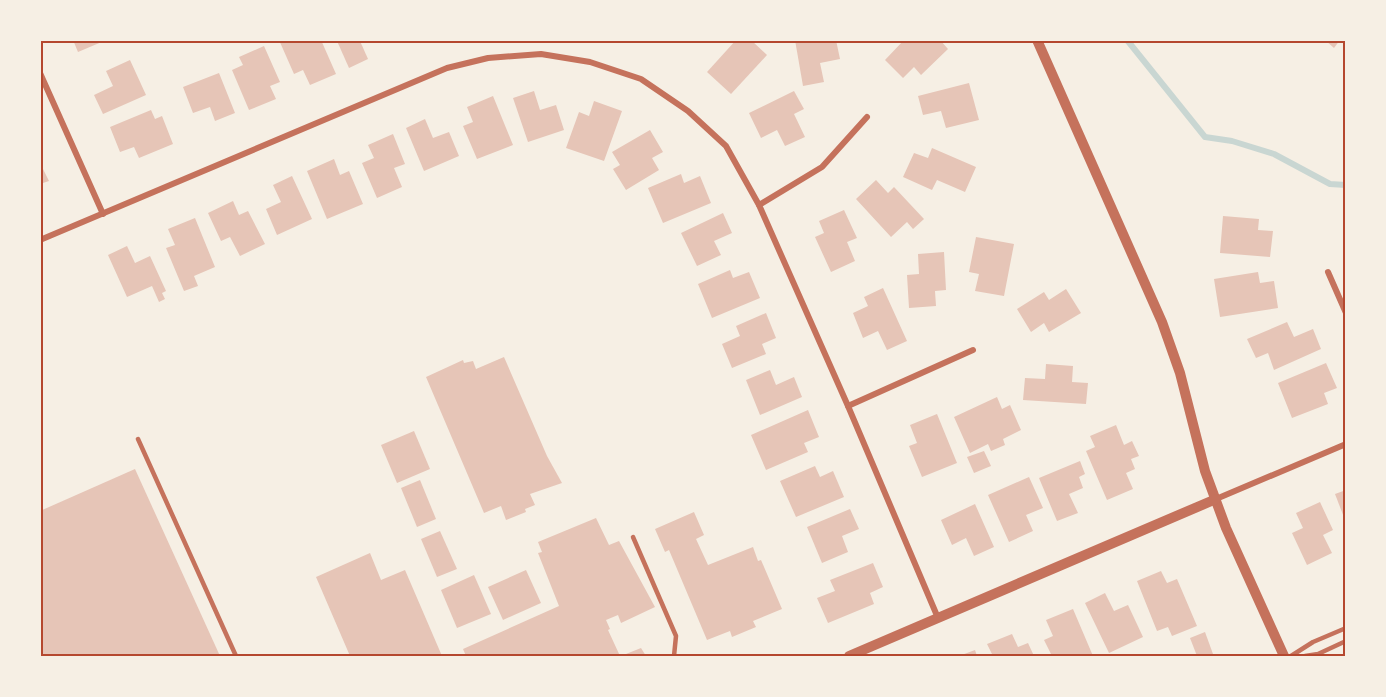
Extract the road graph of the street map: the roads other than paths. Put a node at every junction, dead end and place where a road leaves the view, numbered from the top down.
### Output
1 (1037, 40) edge
2 (40, 73) edge
3 (867, 117) dead end
4 (759, 205) junction
5 (103, 214) junction
6 (40, 240) edge
7 (1328, 272) dead end
8 (1346, 312) edge
9 (973, 350) dead end
10 (848, 406) junction
11 (138, 439) dead end
12 (1346, 444) edge
13 (1216, 499) junction
14 (633, 537) dead end
15 (938, 618) junction
16 (1346, 628) edge
17 (1346, 642) edge
18 (236, 657) edge
19 (674, 657) edge
20 (849, 657) edge
21 (1284, 657) edge
22 (1291, 657) edge
23 (1305, 657) edge

1 - 13 street
2 - 5 street
3 - 4 street
4 - 5 street
4 - 10 street
5 - 6 street
7 - 8 street
9 - 10 street
10 - 15 street
11 - 18 lane
12 - 13 street
13 - 15 street
13 - 21 street
14 - 19 lane
15 - 20 street
16 - 22 lane
17 - 23 lane

